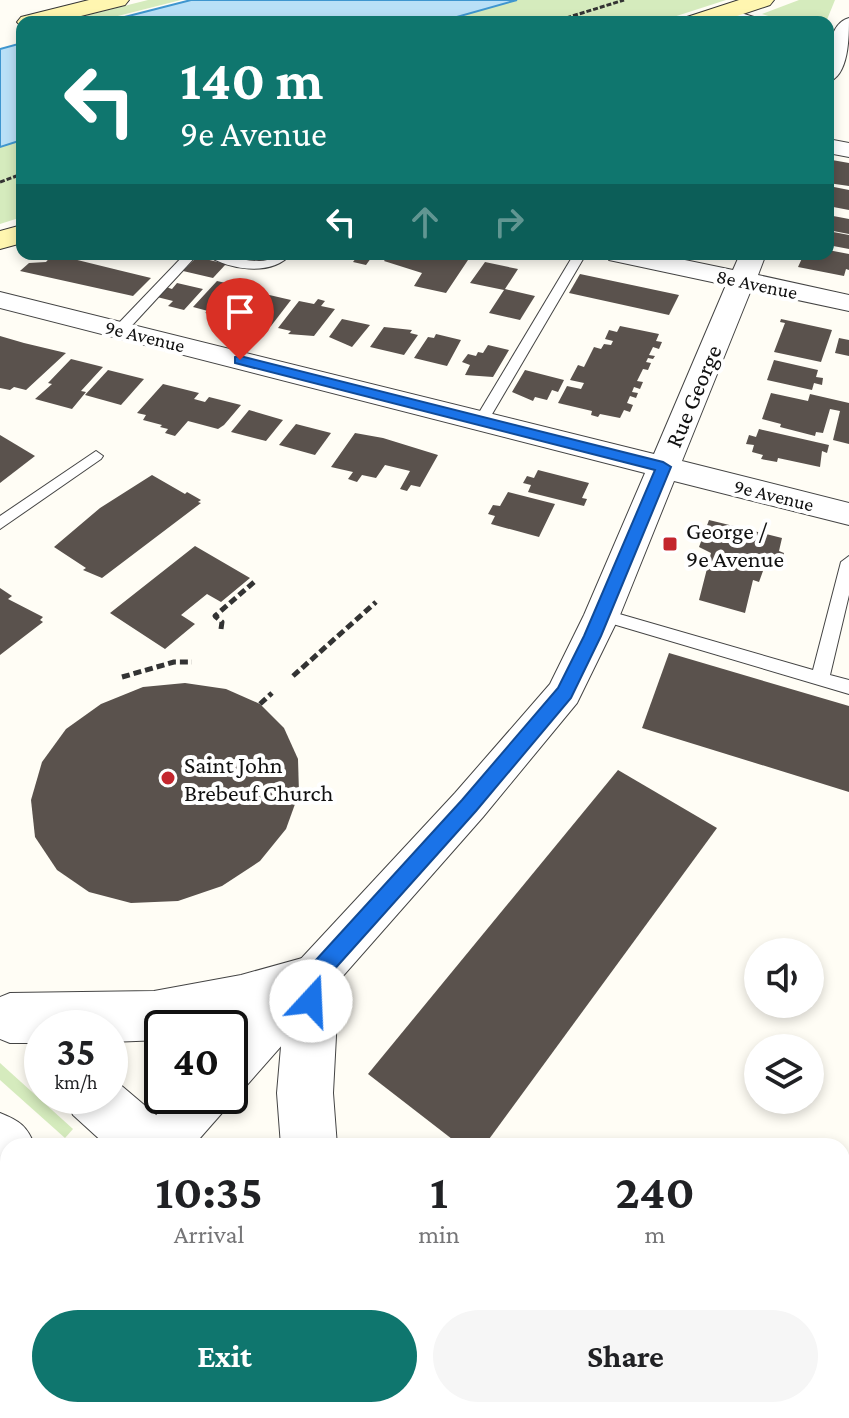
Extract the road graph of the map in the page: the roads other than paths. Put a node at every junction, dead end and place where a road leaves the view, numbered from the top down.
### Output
1 (117, 0) edge
2 (762, 0) edge
3 (722, 13) junction
4 (53, 16) edge
5 (713, 16) edge
6 (731, 16) edge
7 (842, 34) edge
8 (834, 57) edge
9 (186, 260) edge
10 (237, 260) edge
11 (280, 260) edge
12 (576, 260) edge
13 (678, 260) edge
14 (748, 267) edge
15 (0, 300) edge
16 (849, 303) edge
17 (120, 330) junction
18 (481, 421) junction
19 (96, 456) dead end
20 (663, 467) junction
21 (849, 514) edge
22 (0, 524) edge
23 (849, 562) edge
24 (602, 615) junction
25 (820, 678) junction
26 (849, 687) edge
27 (313, 979) junction
28 (17, 1025) edge
29 (248, 1049) edge
30 (113, 1114) edge
31 (189, 1114) edge
32 (140, 1138) edge
33 (168, 1138) edge
34 (308, 1138) edge

1 - 4 main road
2 - 3 main road
3 - 5 main road
3 - 6 street
7 - 8 street
9 - 17 lane
10 - 11 lane
12 - 18 lane
13 - 14 street, 8e Avenue
14 - 16 street, 8e Avenue
14 - 20 street, Rue George
15 - 17 street, 9e Avenue
17 - 18 street, 9e Avenue
18 - 20 street, 9e Avenue
19 - 22 lane
20 - 21 street, 9e Avenue
20 - 24 street, Rue George
23 - 25 lane
24 - 25 lane
24 - 27 street, Rue George
25 - 26 lane
27 - 28 street
27 - 29 street, Rue George
27 - 34 street
30 - 32 street
31 - 33 street

